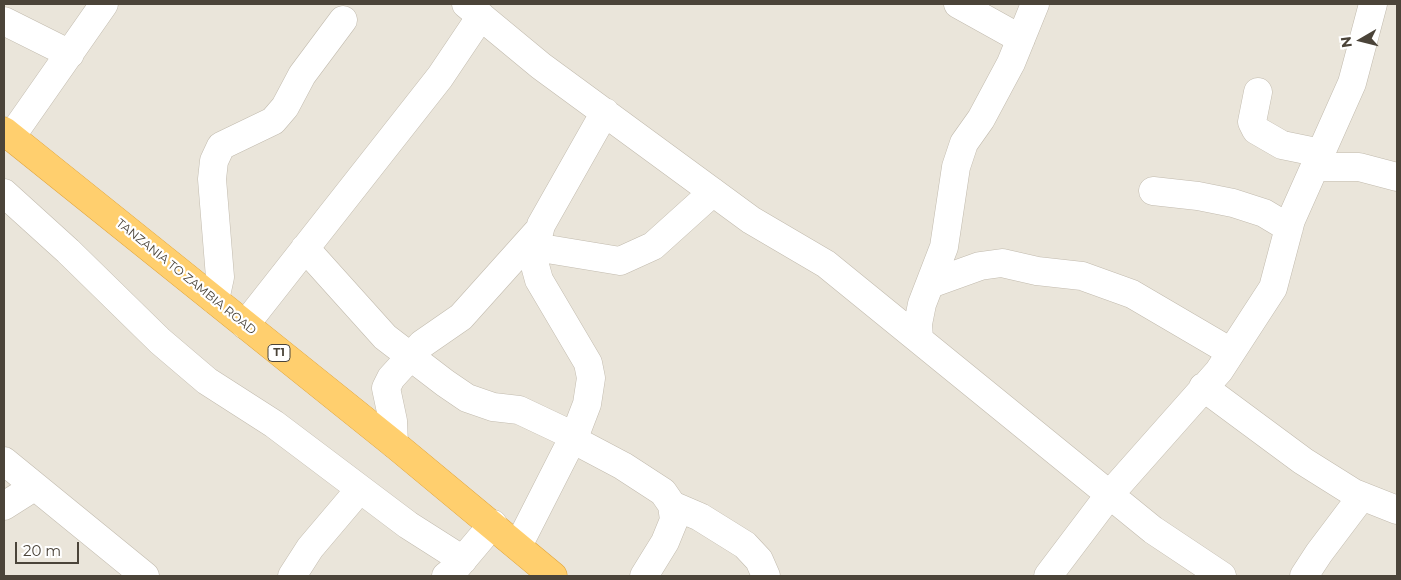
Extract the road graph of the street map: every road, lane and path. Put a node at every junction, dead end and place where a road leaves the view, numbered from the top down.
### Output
1 (104, 4) edge
2 (958, 4) edge
3 (1035, 4) edge
4 (1373, 4) edge
5 (476, 9) edge
6 (343, 20) dead end
7 (4, 21) edge
8 (1021, 39) junction
9 (70, 54) junction
10 (1258, 92) dead end
11 (606, 112) junction
12 (7, 134) edge
13 (1318, 160) junction
14 (1397, 176) edge
15 (1153, 191) dead end
16 (713, 192) junction
17 (4, 193) edge
18 (1289, 228) junction
19 (537, 238) junction
20 (305, 248) junction
21 (930, 284) junction
22 (215, 300) junction
23 (245, 325) junction
24 (919, 339) junction
25 (1231, 352) junction
26 (409, 357) junction
27 (1203, 388) junction
28 (573, 437) junction
29 (394, 444) junction
30 (4, 461) edge
31 (34, 487) junction
32 (360, 489) junction
33 (1110, 494) junction
34 (1362, 496) junction
35 (672, 505) junction
36 (4, 506) edge
37 (1397, 510) edge
38 (493, 524) junction
39 (518, 546) junction
40 (457, 570) edge
41 (145, 576) edge
42 (292, 576) edge
43 (553, 576) edge
44 (644, 576) edge
45 (766, 576) edge
46 (1048, 576) edge
47 (1222, 576) edge
48 (1304, 576) edge

1 - 9 street
2 - 8 street
3 - 8 street
4 - 13 street
5 - 11 street
5 - 20 street
6 - 22 street
7 - 9 street
8 - 21 street
9 - 12 street
10 - 13 street
11 - 16 street
11 - 19 street
12 - 22 highway, TANZANIA TO ZAMBIA ROAD / T1
13 - 14 street
13 - 18 street
15 - 18 street
16 - 19 street
16 - 24 street
17 - 32 street
18 - 25 street
19 - 26 street
19 - 28 street
20 - 23 street
20 - 26 street
21 - 24 street
21 - 25 street
22 - 23 highway, TANZANIA TO ZAMBIA ROAD / T1
23 - 29 highway, TANZANIA TO ZAMBIA ROAD / T1
24 - 33 street
25 - 27 street
26 - 28 street
26 - 29 street
27 - 33 street
27 - 34 street
28 - 35 street
28 - 39 street
29 - 38 highway, TANZANIA TO ZAMBIA ROAD / T1
30 - 31 street
31 - 36 street
31 - 41 street
32 - 40 street
32 - 42 street
33 - 46 street
33 - 47 street
34 - 37 street
34 - 48 street
35 - 44 street
35 - 45 street
38 - 39 highway, TANZANIA TO ZAMBIA ROAD / T1
38 - 40 street
39 - 43 highway, TANZANIA TO ZAMBIA ROAD / T1

